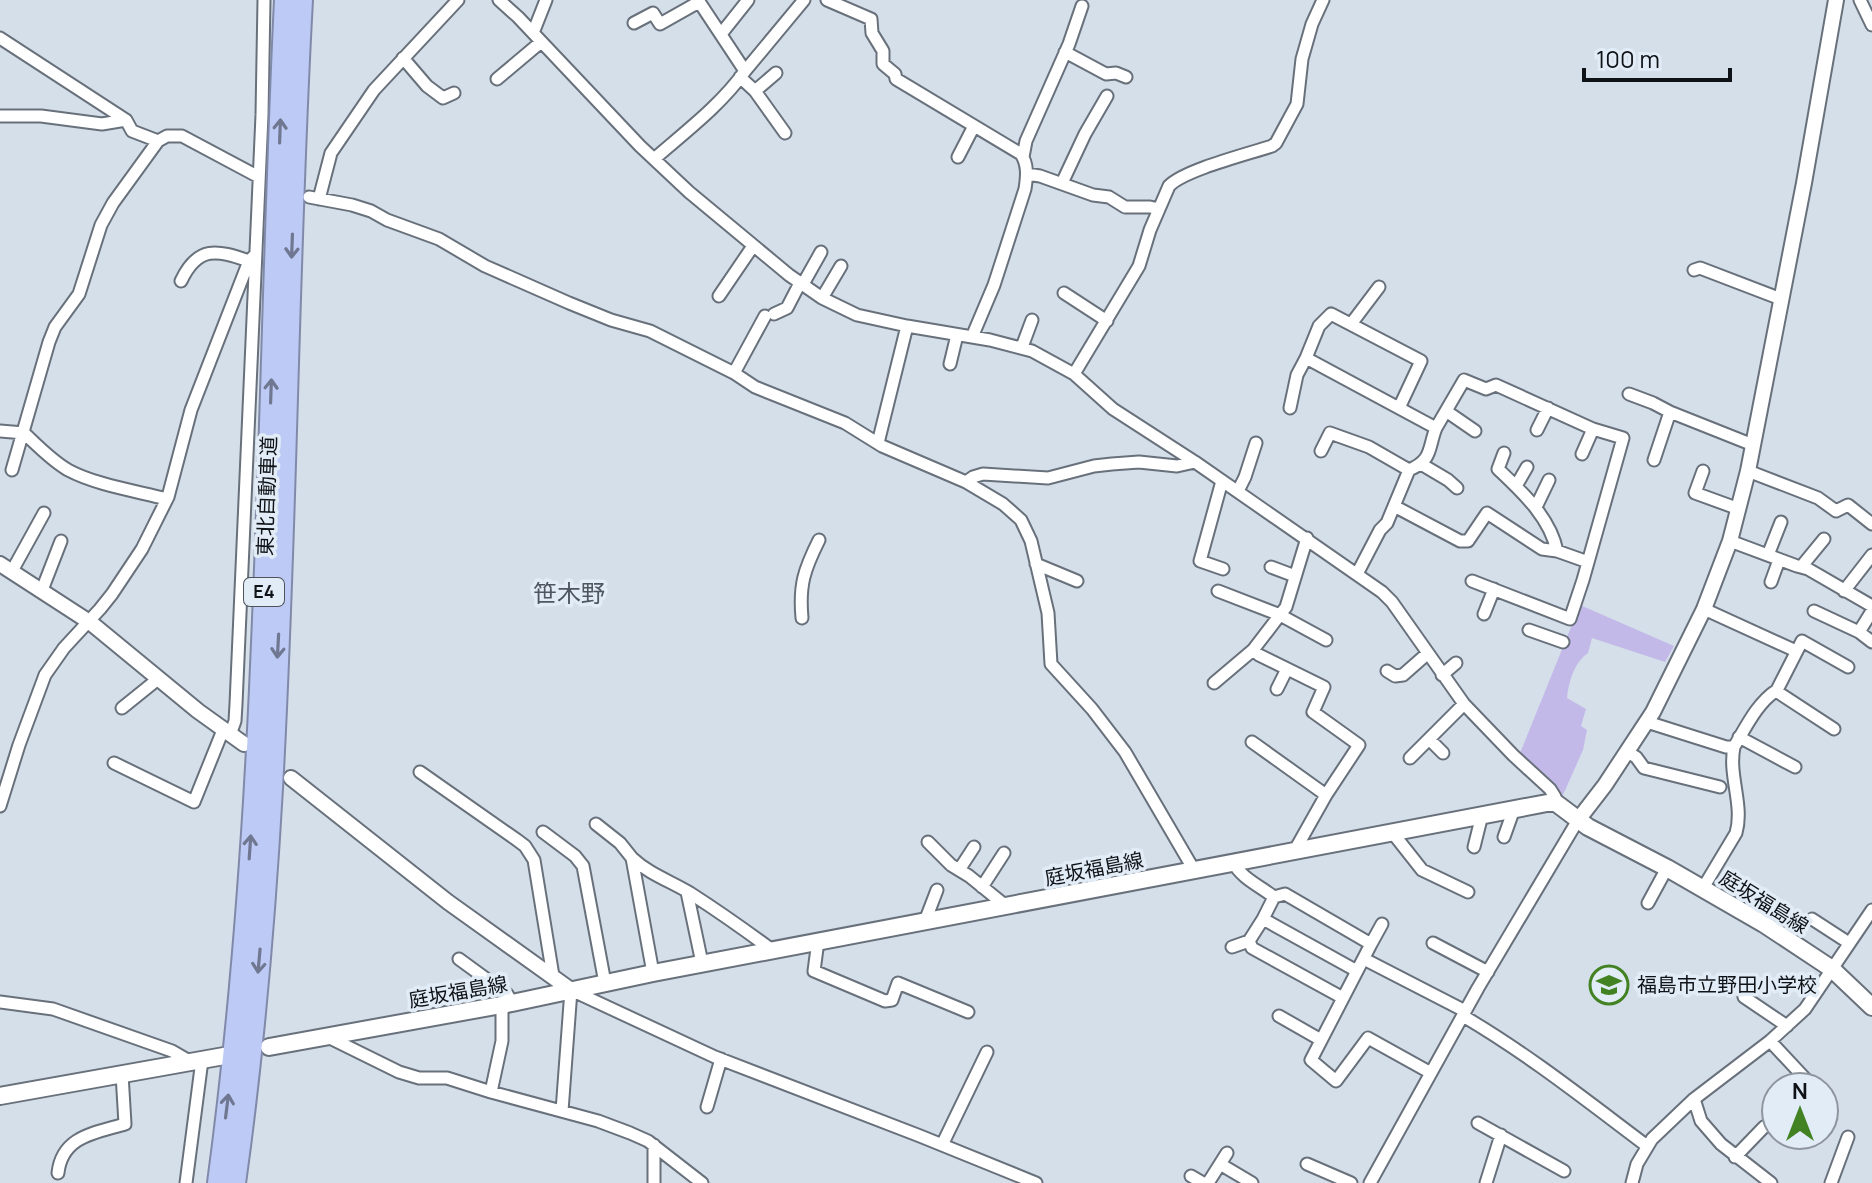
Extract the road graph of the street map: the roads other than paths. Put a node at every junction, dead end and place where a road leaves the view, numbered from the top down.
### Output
1 (264, 0) edge
2 (285, 0) edge
3 (302, 0) edge
4 (458, 0) edge
5 (499, 0) edge
6 (546, 0) edge
7 (748, 0) edge
8 (804, 0) edge
9 (827, 0) edge
10 (1323, 0) edge
11 (1836, 0) edge
12 (1860, 0) edge
13 (698, 1) edge
14 (1082, 6) dead end
15 (634, 23) dead end
16 (1872, 25) edge
17 (721, 34) junction
18 (537, 37) junction
19 (0, 38) edge
20 (1065, 52) junction
21 (403, 58) junction
22 (776, 73) dead end
23 (742, 74) junction
24 (1126, 77) dead end
25 (497, 79) dead end
26 (755, 91) junction
27 (454, 93) dead end
28 (1107, 96) dead end
29 (0, 116) edge
30 (126, 120) junction
31 (974, 126) junction
32 (785, 133) dead end
33 (158, 141) junction
34 (958, 157) dead end
35 (1023, 157) junction
36 (654, 159) junction
37 (1027, 174) junction
38 (259, 177) junction
39 (1062, 183) junction
40 (1159, 209) junction
41 (753, 246) junction
42 (821, 252) dead end
43 (252, 258) junction
44 (841, 266) dead end
45 (1694, 270) dead end
46 (181, 281) dead end
47 (802, 284) junction
48 (1379, 287) dead end
49 (1064, 293) dead end
50 (719, 296) dead end
51 (822, 298) junction
52 (1781, 299) junction
53 (1032, 320) dead end
54 (1107, 321) junction
55 (1351, 324) junction
56 (907, 326) junction
57 (957, 335) junction
58 (972, 337) junction
59 (1022, 347) junction
60 (1306, 358) junction
61 (950, 364) dead end
62 (734, 373) junction
63 (1074, 374) junction
64 (1629, 394) dead end
65 (1290, 408) dead end
66 (1399, 408) junction
67 (1548, 408) junction
68 (1446, 411) junction
69 (1670, 412) junction
70 (1436, 428) junction
71 (1593, 429) junction
72 (1537, 430) dead end
73 (0, 431) edge
74 (1475, 431) dead end
75 (24, 433) junction
76 (878, 443) junction
77 (1256, 443) dead end
78 (1753, 445) junction
79 (1321, 451) dead end
80 (1504, 453) dead end
81 (1582, 454) dead end
82 (1654, 460) dead end
83 (1195, 462) junction
84 (1421, 464) junction
85 (1527, 467) dead end
86 (12, 470) dead end
87 (1409, 470) junction
88 (1703, 471) dead end
89 (1748, 471) junction
90 (1549, 480) dead end
91 (1222, 481) junction
92 (966, 482) junction
93 (1516, 486) junction
94 (1457, 488) dead end
95 (1238, 491) junction
96 (167, 499) junction
97 (1394, 506) junction
98 (1536, 507) junction
99 (1739, 509) junction
100 (44, 513) dead end
101 (1781, 522) dead end
102 (1872, 524) edge
103 (1307, 538) junction
104 (1824, 539) dead end
105 (819, 540) dead end
106 (61, 541) dead end
107 (1730, 541) junction
108 (1557, 551) junction
109 (1774, 558) junction
110 (1871, 559) edge
111 (1588, 562) junction
112 (1036, 564) junction
113 (1271, 567) dead end
114 (1801, 567) junction
115 (6, 568) edge
116 (1223, 569) dead end
117 (1357, 574) junction
118 (1295, 576) junction
119 (1077, 581) dead end
120 (1472, 581) dead end
121 (1771, 582) dead end
122 (1494, 589) junction
123 (42, 590) junction
124 (1218, 591) dead end
125 (1844, 591) junction
126 (1704, 609) junction
127 (1872, 609) edge
128 (1814, 611) dead end
129 (1484, 614) dead end
130 (1280, 615) junction
131 (802, 618) dead end
132 (88, 621) junction
133 (1529, 630) dead end
134 (1859, 632) junction
135 (1326, 640) dead end
136 (1563, 642) dead end
137 (1872, 642) edge
138 (1253, 650) junction
139 (1796, 651) junction
140 (1428, 653) junction
141 (1456, 663) dead end
142 (1848, 667) dead end
143 (1287, 669) junction
144 (1387, 671) dead end
145 (1442, 675) junction
146 (158, 679) junction
147 (1214, 683) dead end
148 (1277, 689) dead end
149 (1776, 691) junction
150 (1464, 704) junction
151 (122, 708) dead end
152 (1647, 722) junction
153 (1834, 729) dead end
154 (227, 732) junction
155 (1429, 739) junction
156 (1252, 742) dead end
157 (1736, 742) junction
158 (244, 744) dead end
159 (1627, 752) junction
160 (1443, 753) dead end
161 (1410, 758) dead end
162 (114, 763) dead end
163 (1795, 767) dead end
164 (420, 772) dead end
165 (291, 778) dead end
166 (1720, 787) dead end
167 (1326, 795) junction
168 (1556, 803) junction
169 (0, 806) edge
170 (1514, 809) junction
171 (1482, 815) junction
172 (1578, 820) junction
173 (596, 824) dead end
174 (543, 832) dead end
175 (1390, 836) junction
176 (1504, 837) dead end
177 (928, 842) dead end
178 (974, 847) dead end
179 (1474, 847) dead end
180 (1295, 850) junction
181 (1004, 853) dead end
182 (632, 858) junction
183 (1233, 862) junction
184 (1667, 868) junction
185 (959, 870) junction
186 (1194, 870) junction
187 (982, 887) junction
188 (1703, 888) junction
189 (937, 890) dead end
190 (687, 892) junction
191 (1468, 892) dead end
192 (1274, 897) junction
193 (1648, 903) dead end
194 (1006, 906) junction
195 (1872, 910) edge
196 (1263, 919) junction
197 (1812, 919) dead end
198 (928, 921) junction
199 (1382, 924) dead end
200 (818, 941) junction
201 (1249, 941) junction
202 (1433, 943) dead end
203 (1849, 943) junction
204 (1371, 944) junction
205 (1232, 947) dead end
206 (772, 950) junction
207 (459, 959) dead end
208 (1364, 959) junction
209 (702, 963) junction
210 (1832, 969) junction
211 (1357, 971) junction
212 (1488, 972) junction
213 (653, 973) junction
214 (553, 976) junction
215 (605, 983) junction
216 (571, 990) junction
217 (1744, 997) dead end
218 (1343, 998) junction
219 (0, 1002) edge
220 (507, 1004) junction
221 (1872, 1007) edge
222 (968, 1012) dead end
223 (1464, 1014) junction
224 (1279, 1016) dead end
225 (1787, 1026) junction
226 (326, 1036) junction
227 (1321, 1040) junction
228 (1770, 1041) junction
229 (269, 1047) dead end
230 (987, 1052) dead end
231 (224, 1056) dead end
232 (721, 1059) junction
233 (197, 1061) junction
234 (1798, 1071) edge
235 (1431, 1073) junction
236 (122, 1074) junction
237 (491, 1092) junction
238 (0, 1096) edge
239 (1694, 1099) junction
240 (707, 1107) dead end
241 (562, 1111) junction
242 (1478, 1123) dead end
243 (1760, 1131) edge
244 (1501, 1135) junction
245 (1848, 1137) dead end
246 (654, 1145) junction
247 (942, 1145) junction
248 (1647, 1146) junction
249 (1227, 1153) dead end
250 (1735, 1157) junction
251 (1220, 1164) junction
252 (1307, 1164) dead end
253 (1564, 1171) dead end
254 (58, 1173) dead end
255 (1191, 1176) dead end
256 (186, 1183) edge
257 (218, 1183) edge
258 (235, 1183) edge
259 (654, 1183) edge
260 (702, 1183) edge
261 (1036, 1183) edge
262 (1205, 1183) edge
263 (1252, 1183) edge
264 (1351, 1183) edge
265 (1370, 1183) edge
266 (1486, 1183) edge
267 (1632, 1183) edge
268 (1771, 1183) edge
269 (1831, 1183) edge

1 - 38 street
257 -> 2 highway, 東北自動車道 / E4
3 -> 258 highway, 東北自動車道 / E4
4 - 21 street
5 - 18 street
6 - 18 street
7 - 17 street
8 - 23 street
9 - 31 street
10 - 40 street
11 - 52 street
12 - 16 street
13 - 15 street
13 - 17 street
14 - 20 street
17 - 23 street
18 - 25 street
18 - 36 street
19 - 30 street
20 - 24 street
20 - 35 street
21 - 27 street
21 - 62 street
22 - 26 street
23 - 26 street
23 - 36 street
26 - 32 street
28 - 39 street
29 - 30 street
30 - 33 street
31 - 34 street
31 - 35 street
33 - 38 street
33 - 75 street
35 - 37 street
36 - 41 street
37 - 39 street
37 - 58 street
38 - 43 street
39 - 40 street
40 - 54 street
41 - 47 street
41 - 50 street
42 - 47 street
43 - 46 street
43 - 96 street
43 - 154 street
44 - 51 street
45 - 52 street
47 - 51 street
47 - 62 street
48 - 55 street
49 - 54 street
51 - 56 street
52 - 78 street
53 - 59 street
54 - 63 street
55 - 60 street
55 - 66 street
56 - 57 street
56 - 76 street
57 - 58 street
57 - 61 street
58 - 59 street
59 - 63 street
60 - 65 street
60 - 66 street
62 - 76 street
63 - 83 street
64 - 69 street
66 - 70 street
67 - 68 street
67 - 71 street
67 - 72 street
68 - 70 street
68 - 74 street
69 - 78 street
69 - 82 street
70 - 84 street
71 - 81 street
71 - 111 street
73 - 75 street
75 - 86 street
75 - 96 street
76 - 92 street
77 - 95 street
78 - 89 street
79 - 87 street
80 - 93 street
83 - 91 street
83 - 92 street
84 - 87 street
84 - 94 street
85 - 93 street
87 - 97 street
88 - 99 street
89 - 99 street
89 - 102 street
90 - 98 street
91 - 95 street
91 - 116 street
92 - 112 street
93 - 98 street
95 - 103 street
96 - 132 street
97 - 108 street
97 - 117 street
98 - 108 street
99 - 107 street
100 - 115 street
101 - 109 street
103 - 117 street
103 - 118 street
104 - 114 street
105 - 131 street
106 - 123 street
107 - 109 street
107 - 126 street
108 - 111 street
109 - 114 street
109 - 121 street
110 - 125 street
111 - 122 street
112 - 119 street
112 - 186 street
113 - 118 street
114 - 125 street
115 - 123 street
117 - 140 street
118 - 130 street
120 - 122 street
122 - 129 street
123 - 132 street
124 - 130 street
125 - 127 street
126 - 139 street
126 - 152 street
127 - 134 street
128 - 134 street
130 - 135 street
130 - 138 street
132 - 146 street
132 - 169 street
133 - 136 street
134 - 137 street
138 - 143 street
138 - 147 street
139 - 142 street
139 - 149 street
140 - 144 street
140 - 145 street
141 - 145 street
143 - 148 street
143 - 167 street
145 - 150 street
146 - 151 street
146 - 154 street
149 - 153 street
149 - 157 street
150 - 155 street
150 - 168 street
152 - 157 street
152 - 159 street
154 - 158 street
154 - 162 street
155 - 160 street
155 - 161 street
156 - 167 street
157 - 163 street
157 - 188 street
159 - 166 street
159 - 172 street
164 - 214 street
165 - 214 street
167 - 180 street
168 - 170 main road, 庭坂福島線
168 - 172 main road, 庭坂福島線
170 - 171 main road, 庭坂福島線
170 - 176 street
171 - 175 main road, 庭坂福島線
171 - 179 street
172 - 184 main road, 庭坂福島線
172 - 212 street
173 - 182 street
174 - 215 street
175 - 180 main road, 庭坂福島線
175 - 191 street
177 - 185 street
178 - 185 street
180 - 183 main road, 庭坂福島線
181 - 187 street
182 - 190 street
182 - 213 street
183 - 186 main road, 庭坂福島線
183 - 192 street
184 - 188 main road, 庭坂福島線
184 - 193 street
185 - 187 street
186 - 194 main road, 庭坂福島線
187 - 194 street
188 - 210 main road, 庭坂福島線
189 - 198 street
190 - 206 street
190 - 209 street
192 - 196 street
192 - 204 street
194 - 198 main road, 庭坂福島線
195 - 203 street
196 - 201 street
196 - 211 street
197 - 203 street
198 - 200 main road, 庭坂福島線
199 - 204 street
200 - 206 main road, 庭坂福島線
200 - 222 street
201 - 205 street
201 - 218 street
202 - 212 street
203 - 210 street
204 - 208 street
206 - 209 main road, 庭坂福島線
207 - 220 street
208 - 211 street
208 - 223 street
209 - 213 main road, 庭坂福島線
210 - 221 main road, 庭坂福島線
210 - 225 street
211 - 218 street
212 - 223 street
213 - 215 main road, 庭坂福島線
214 - 216 street
215 - 216 main road, 庭坂福島線
216 - 220 main road, 庭坂福島線
216 - 232 street
216 - 241 street
217 - 225 street
218 - 227 street
219 - 233 street
220 - 226 main road, 庭坂福島線
220 - 237 street
223 - 235 street
223 - 248 street
224 - 227 street
225 - 228 street
226 - 229 main road, 庭坂福島線
226 - 237 street
227 - 235 street
228 - 234 street
228 - 239 street
230 - 247 street
231 - 233 main road
232 - 240 street
232 - 247 street
233 - 236 main road
233 - 256 street
235 - 265 street
236 - 238 main road
236 - 254 street
237 - 241 street
239 - 248 street
239 - 250 street
241 - 246 street
242 - 244 street
243 - 250 street
244 - 253 street
244 - 266 street
245 - 269 street
246 - 259 street
246 - 260 street
247 - 261 street
248 - 267 street
249 - 251 street
250 - 268 street
251 - 262 street
251 - 263 street
252 - 264 street
255 - 262 street

